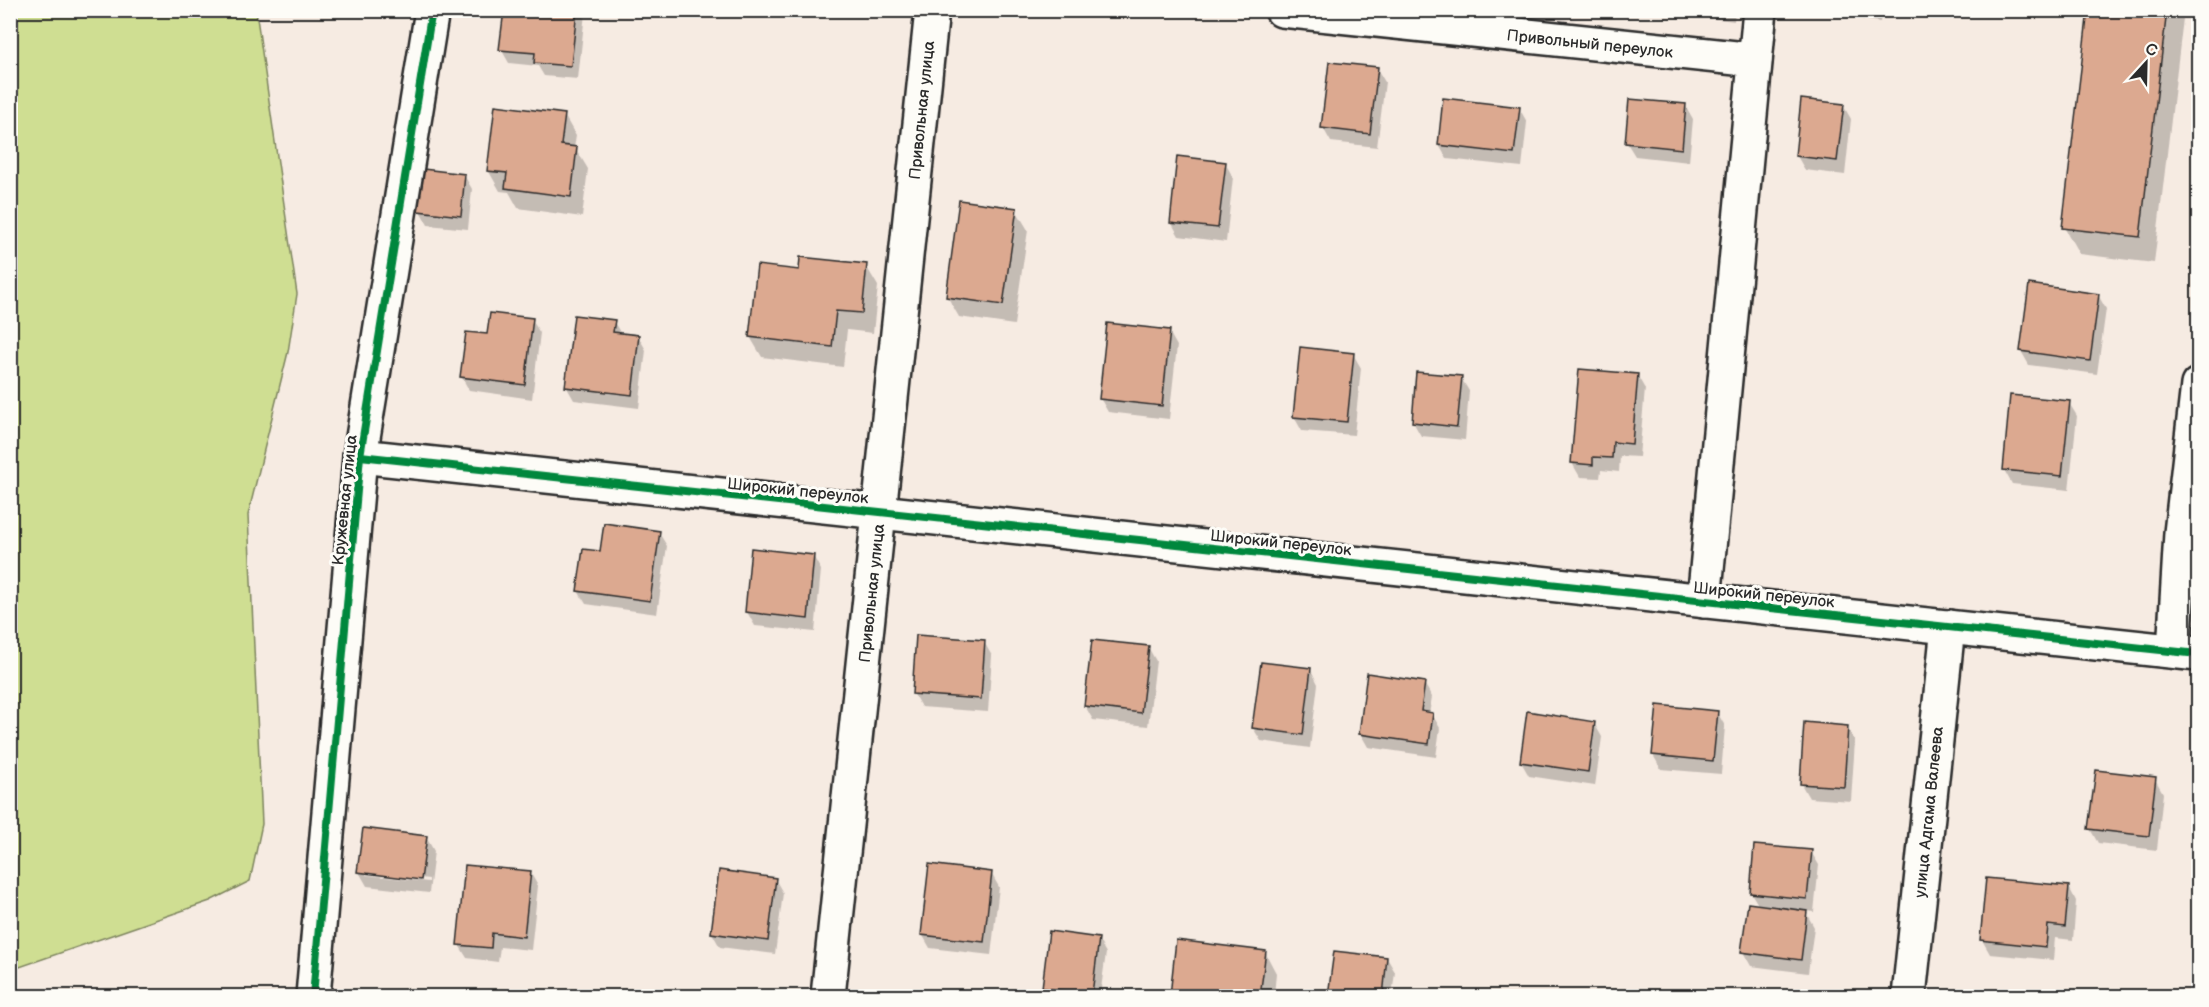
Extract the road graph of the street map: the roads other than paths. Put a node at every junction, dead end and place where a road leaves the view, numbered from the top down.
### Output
1 (432, 10) edge
2 (932, 10) edge
3 (1282, 10) edge
4 (1760, 10) edge
5 (1755, 60) junction
6 (2199, 385) edge
7 (360, 456) junction
8 (879, 512) junction
9 (1704, 601) junction
10 (1948, 627) junction
11 (2186, 652) edge
12 (313, 996) edge
13 (828, 996) edge
14 (1909, 996) edge

1 - 7 street, Кружевная улица
2 - 8 street, Привольная улица
3 - 5 street, Привольный переулок
4 - 5 street
5 - 9 street
6 - 11 street
7 - 8 street, Широкий переулок
7 - 12 street, Кружевная улица
8 - 9 street, Широкий переулок
8 - 13 street, Привольная улица
9 - 10 street, Широкий переулок
10 - 11 street, Широкий переулок
10 - 14 street, улица Адгама Валеева

